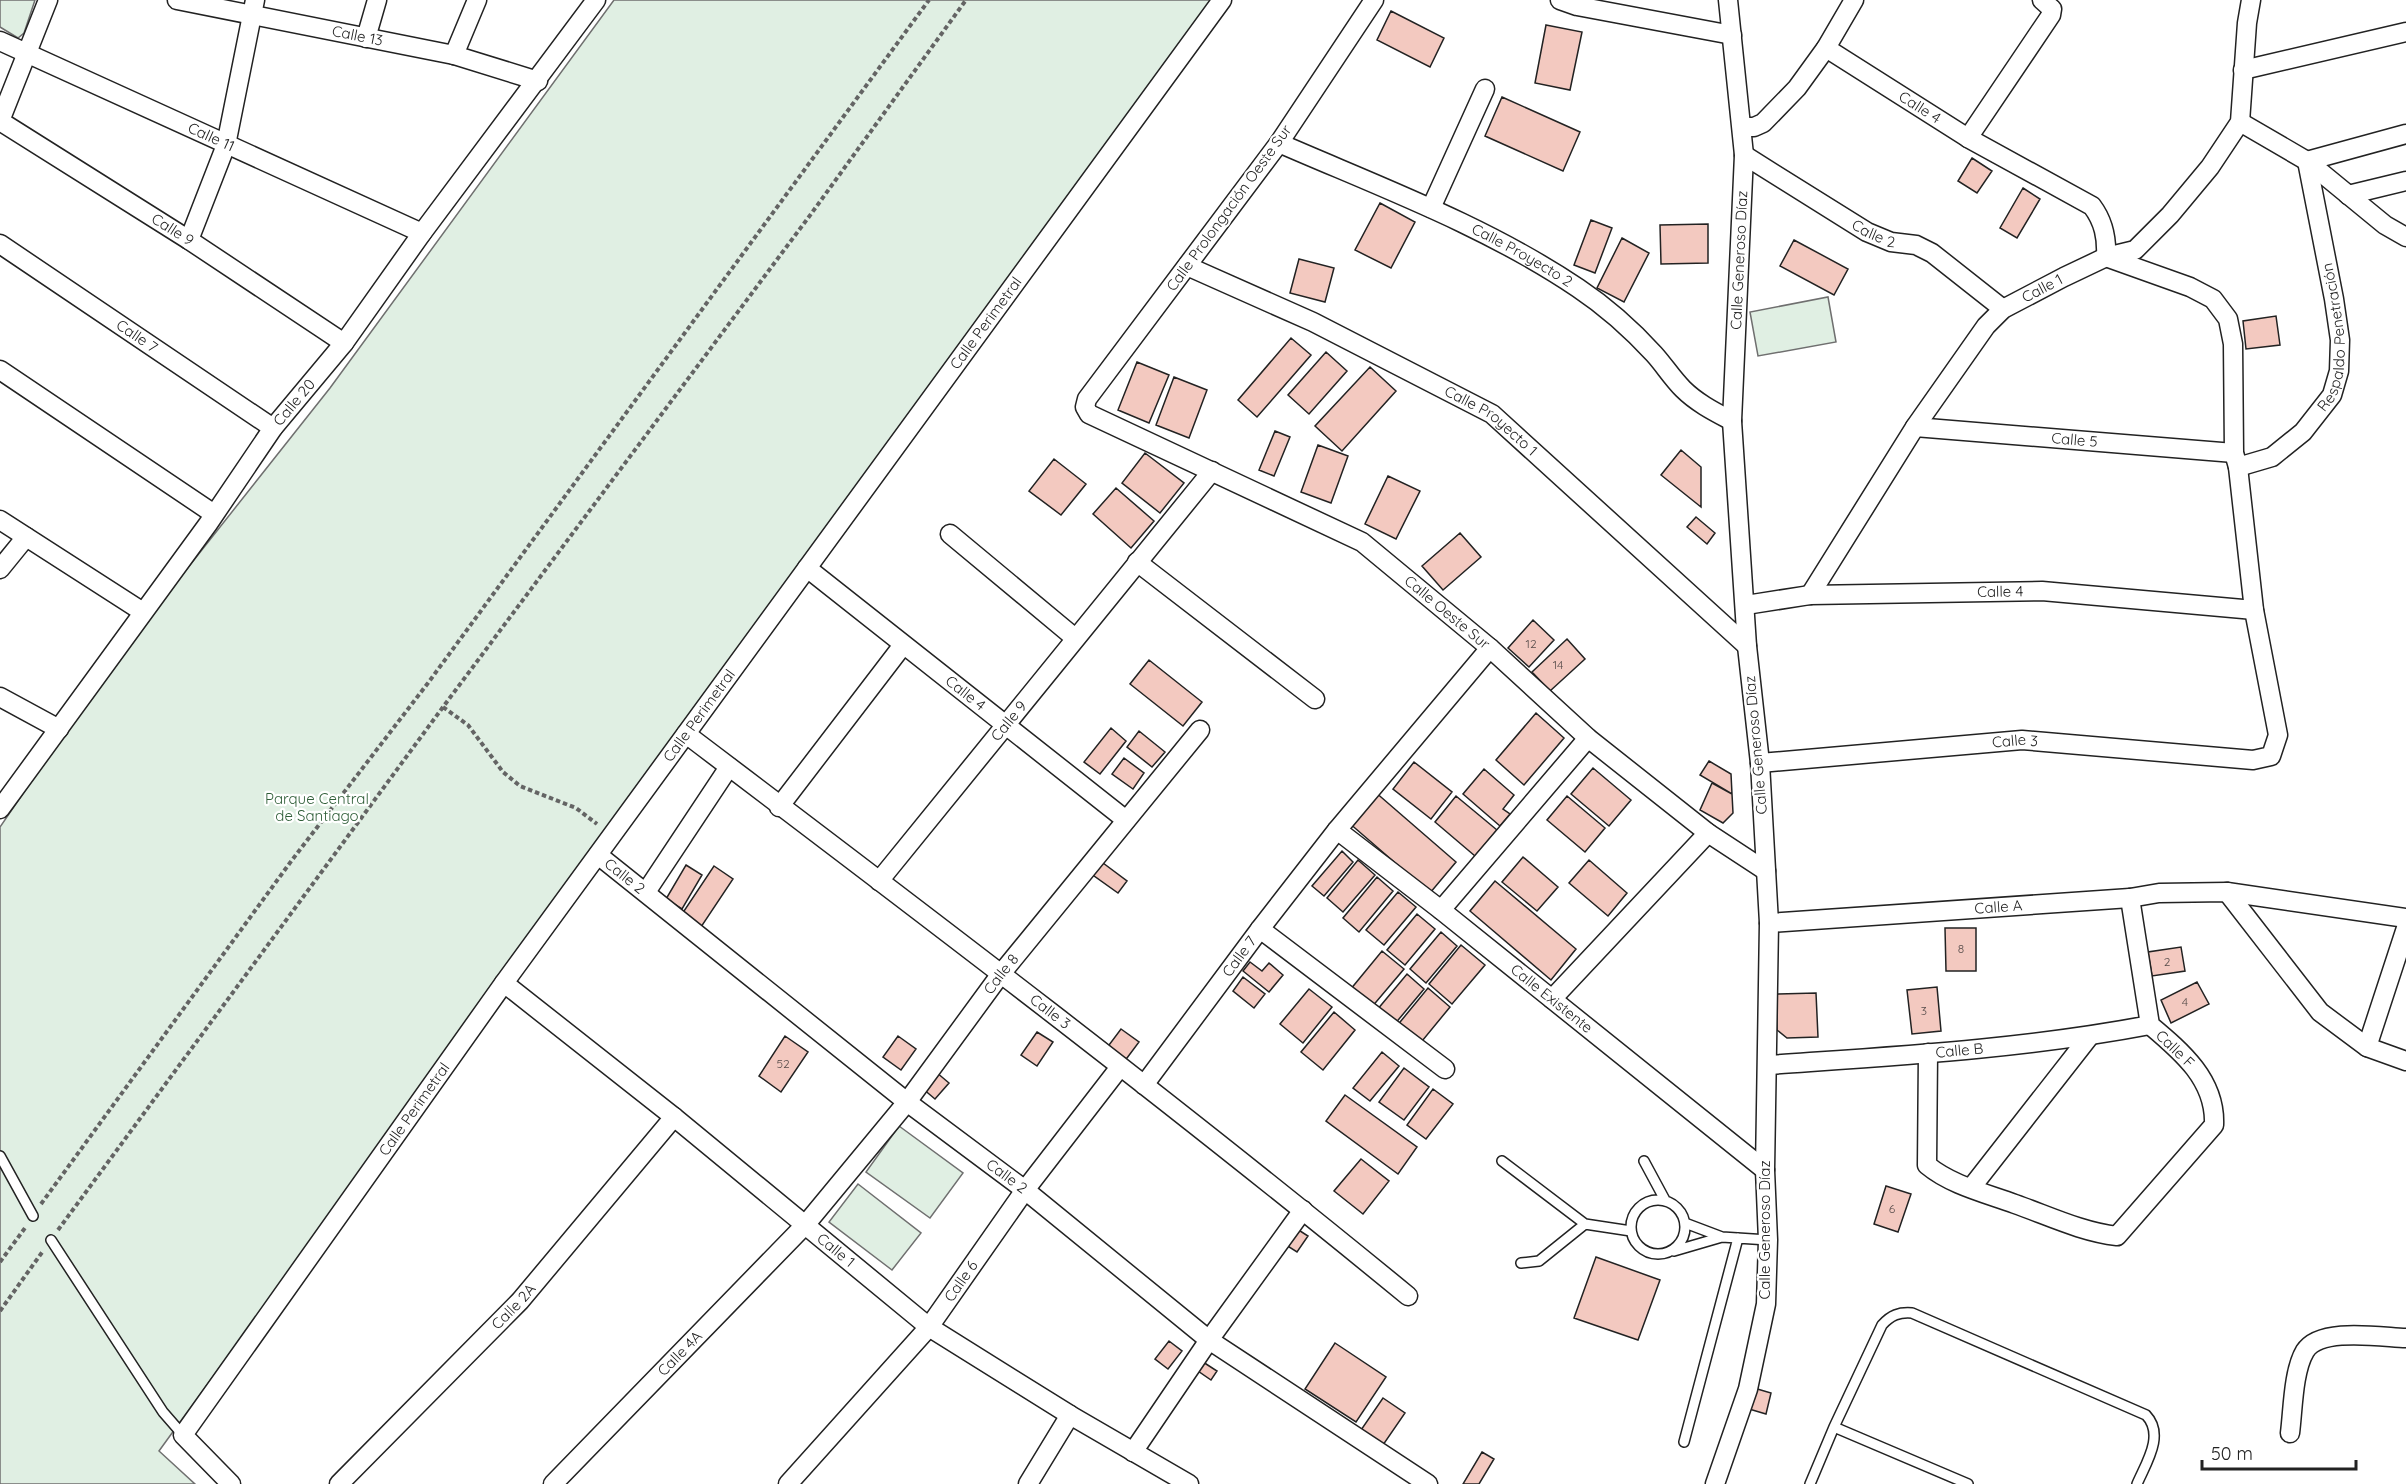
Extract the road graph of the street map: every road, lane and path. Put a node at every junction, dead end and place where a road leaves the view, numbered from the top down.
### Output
1 (48, 0) edge
2 (177, 0) edge
3 (377, 0) edge
4 (477, 0) edge
5 (596, 0) edge
6 (929, 0) edge
7 (966, 0) edge
8 (1222, 0) edge
9 (1374, 0) edge
10 (1560, 0) edge
11 (1728, 0) edge
12 (1854, 0) edge
13 (2042, 0) edge
14 (2251, 0) edge
15 (252, 7) edge
16 (1626, 8) edge
17 (2406, 32) edge
18 (1732, 35) junction
19 (366, 38) junction
20 (0, 41) edge
21 (1826, 48) junction
22 (28, 54) junction
23 (454, 55) junction
24 (2243, 70) junction
25 (538, 81) junction
26 (1485, 89) dead end
27 (0, 121) edge
28 (2240, 122) junction
29 (1742, 127) junction
30 (2406, 134) edge
31 (1968, 138) junction
32 (1279, 143) junction
33 (226, 145) junction
34 (1744, 155) junction
35 (2307, 160) junction
36 (2406, 181) edge
37 (2348, 195) junction
38 (1431, 208) junction
39 (422, 233) junction
40 (2406, 237) edge
41 (189, 240) junction
42 (0, 244) edge
43 (2106, 258) junction
44 (1187, 266) junction
45 (2002, 309) junction
46 (344, 343) junction
47 (0, 370) edge
48 (1089, 414) joint
49 (1732, 421) junction
50 (1916, 427) junction
51 (273, 428) junction
52 (2236, 460) junction
53 (1212, 471) junction
54 (214, 514) junction
55 (0, 520) edge
56 (950, 534) dead end
57 (26, 537) junction
58 (1137, 562) junction
59 (807, 568) junction
60 (0, 569) edge
61 (1810, 595) junction
62 (1746, 604) junction
63 (2254, 610) junction
64 (143, 612) junction
65 (1075, 638) junction
66 (903, 645) junction
67 (1747, 646) junction
68 (1490, 648) junction
69 (0, 697) edge
70 (1315, 699) dead end
71 (443, 707) junction
72 (1006, 724) junction
73 (59, 729) junction
74 (1200, 730) dead end
75 (686, 734) junction
76 (1588, 738) junction
77 (1760, 763) junction
78 (729, 767) junction
79 (779, 807) junction
80 (0, 809) edge
81 (1126, 820) junction
82 (1337, 830) junction
83 (1708, 832) junction
84 (612, 836) junction
85 (598, 855) junction
86 (1766, 872) junction
87 (879, 881) junction
88 (646, 892) junction
89 (2227, 892) junction
90 (2130, 898) junction
91 (1441, 910) junction
92 (2406, 918) edge
93 (1769, 924) junction
94 (2406, 928) edge
95 (1260, 929) junction
96 (1000, 975) junction
97 (504, 983) junction
98 (1552, 999) junction
99 (2150, 1025) junction
100 (2089, 1037) junction
101 (2367, 1047) junction
102 (1928, 1053) junction
103 (2406, 1060) edge
104 (1768, 1065) junction
105 (1120, 1067) junction
106 (1445, 1069) dead end
107 (1144, 1085) junction
108 (907, 1102) junction
109 (674, 1117) junction
110 (0, 1156) edge
111 (1502, 1161) dead end
112 (1644, 1161) dead end
113 (1765, 1170) junction
114 (1971, 1188) junction
115 (1025, 1190) junction
116 (1665, 1200) junction
117 (1303, 1210) junction
118 (33, 1216) junction
119 (1685, 1223) junction
120 (806, 1224) junction
121 (1585, 1224) junction
122 (1631, 1231) junction
123 (1722, 1237) junction
124 (1738, 1238) junction
125 (51, 1240) junction
126 (1768, 1240) junction
127 (1672, 1251) junction
128 (0, 1262) edge
129 (1521, 1263) dead end
130 (1408, 1296) dead end
131 (0, 1311) edge
132 (929, 1327) junction
133 (2406, 1338) edge
134 (1209, 1340) junction
135 (1070, 1415) junction
136 (1834, 1427) junction
137 (2290, 1433) dead end
138 (183, 1435) junction
139 (1684, 1442) dead end
140 (1133, 1452) junction
141 (231, 1484) edge
142 (339, 1484) edge
143 (553, 1484) edge
144 (788, 1484) edge
145 (1028, 1484) edge
146 (1189, 1484) edge
147 (1428, 1484) edge
148 (1715, 1484) edge
149 (1810, 1484) edge
150 (1968, 1484) edge
151 (2137, 1484) edge

1 - 22 street
2 - 15 street, Calle 13
3 - 19 street
4 - 23 street
5 - 25 street, Calle 20
6 - 118 path
7 - 71 path
8 - 59 street, Calle Perimetral
9 - 32 street, Calle Prolongación Oeste Sur
10 - 16 street
11 - 18 street, Calle Generoso Díaz
12 - 21 street
13 - 31 street
14 - 24 street
15 - 19 street, Calle 13
15 - 33 street
16 - 18 street
17 - 24 street
18 - 29 street, Calle Generoso Díaz
19 - 23 street, Calle 13
20 - 22 street, Calle 11
21 - 29 street
21 - 31 street, Calle 4
22 - 27 street
22 - 33 street, Calle 11
23 - 25 street, Calle 13
24 - 28 street
25 - 39 street, Calle 20
26 - 38 street
27 - 41 street, Calle 9
28 - 35 street
28 - 43 street, Calle 1
29 - 34 street, Calle Generoso Díaz
30 - 35 street
31 - 43 street, Calle 4
32 - 38 street, Calle Proyecto 2
32 - 44 street, Calle Prolongación Oeste Sur
33 - 39 street, Calle 11
33 - 41 street
34 - 45 street, Calle 2
34 - 49 street, Calle Generoso Díaz
35 - 37 street
35 - 52 street, Respaldo Penetración
36 - 37 street
37 - 40 street
38 - 49 street, Calle Proyecto 2
39 - 46 street, Calle 20
41 - 46 street, Calle 9
42 - 51 street, Calle 7
43 - 45 street, Calle 1
43 - 52 street
44 - 48 street, Calle Prolongación Oeste Sur
44 - 67 street, Calle Proyecto 1
45 - 50 street, Calle 1
46 - 51 street, Calle 20
47 - 54 street
48 - 53 street, Calle Oeste Sur
49 - 62 street, Calle Generoso Díaz
50 - 52 street, Calle 5
50 - 61 street, Calle 1
51 - 54 street, Calle 20
52 - 63 street
53 - 58 street, Calle 9
53 - 68 street, Calle Oeste Sur
54 - 64 street, Calle 20
55 - 57 street
56 - 65 street
57 - 60 street
57 - 64 street
58 - 65 street, Calle 9
58 - 70 street
59 - 66 street, Calle 4
59 - 75 street, Calle Perimetral
61 - 62 street, Calle 4
61 - 63 street, Calle 4
62 - 67 street, Calle Generoso Díaz
63 - 77 street, Calle 3
64 - 73 street, Calle 20
65 - 72 street, Calle 9
66 - 72 street, Calle 4
66 - 79 street
67 - 77 street, Calle Generoso Díaz
68 - 76 street, Calle Oeste Sur
68 - 82 street, Calle 7
69 - 73 street
71 - 84 path
71 - 125 path
72 - 81 street, Calle 4
72 - 87 street, Calle 9
73 - 80 street, Calle 20
74 - 81 street, Calle 8
75 - 78 street, Calle 3
75 - 84 street, Calle Perimetral
76 - 83 street, Calle Oeste Sur
76 - 91 street
77 - 86 street, Calle Generoso Díaz
78 - 79 street, Calle 3
78 - 88 street
79 - 87 street, Calle 3
81 - 96 street, Calle 8
82 - 91 street, Calle Existente
82 - 95 street, Calle 7
83 - 86 street, Calle Oeste Sur
83 - 98 street
84 - 85 street, Calle Perimetral
85 - 88 street, Calle 2
85 - 97 street, Calle Perimetral
86 - 93 street, Calle Generoso Díaz
87 - 96 street, Calle 3
88 - 108 street, Calle 2
89 - 90 street, Calle A
89 - 92 street, Calle A
89 - 101 street
90 - 93 street, Calle A
90 - 99 street, Calle F
91 - 98 street, Calle Existente
93 - 104 street, Calle Generoso Díaz
94 - 101 street
95 - 106 street
95 - 107 street, Calle 7
96 - 105 street, Calle 3
96 - 108 street, Calle 8
97 - 109 street, Calle 1
97 - 138 street, Calle Perimetral
98 - 113 street, Calle Existente
99 - 100 street, Calle B
99 - 114 street, Calle F
100 - 102 street, Calle B
100 - 114 street
101 - 103 street
102 - 104 street, Calle B
102 - 114 street
104 - 113 street, Calle Generoso Díaz
105 - 107 street, Calle 3
105 - 115 street, Calle 6
107 - 117 street, Calle 3
108 - 115 street, Calle 2
108 - 120 street, Calle 8
109 - 120 street, Calle 1
109 - 142 street, Calle 2A
110 - 118 lane
111 - 121 lane
112 - 116 lane
113 - 126 street, Calle Generoso Díaz
115 - 132 street, Calle 6
115 - 134 street, Calle 2
116 - 119 lane
116 - 122 lane
117 - 130 street, Calle 3
117 - 134 street
118 - 128 path
119 - 123 lane
119 - 127 lane
120 - 132 street, Calle 1
120 - 143 street, Calle 4A
121 - 122 lane
121 - 129 lane
122 - 127 lane
123 - 124 lane
123 - 127 lane
124 - 126 lane
124 - 139 lane
125 - 131 path
125 - 138 lane
126 - 148 street, Calle Generoso Díaz
132 - 135 street, Calle 1
132 - 144 street, Calle 6
133 - 137 street
134 - 140 street
134 - 147 street, Calle 2
135 - 140 street, Calle 1
135 - 145 street
136 - 149 lane
136 - 150 lane
136 - 151 lane
138 - 141 street
140 - 146 street, Calle 1

